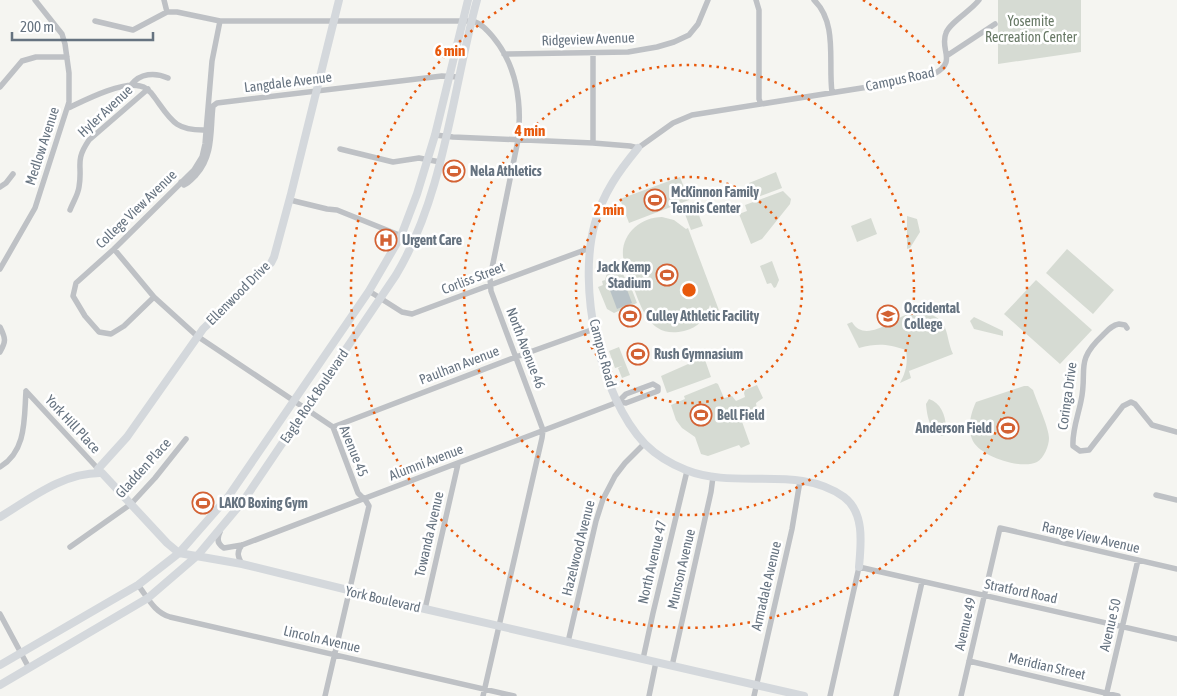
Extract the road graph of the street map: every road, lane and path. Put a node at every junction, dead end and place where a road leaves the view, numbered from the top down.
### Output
1 (35, 0) edge
2 (164, 0) edge
3 (339, 0) edge
4 (468, 0) edge
5 (477, 0) edge
6 (708, 0) edge
7 (756, 0) edge
8 (814, 0) edge
9 (979, 0) edge
10 (167, 12) junction
11 (334, 20) junction
12 (463, 20) junction
13 (95, 21) dead end
14 (220, 21) junction
15 (472, 21) junction
16 (994, 24) dead end
17 (593, 53) junction
18 (504, 54) junction
19 (948, 54) junction
20 (67, 57) junction
21 (449, 76) junction
22 (458, 77) junction
23 (168, 78) dead end
24 (131, 85) junction
25 (0, 87) edge
26 (148, 89) junction
27 (317, 92) junction
28 (832, 92) junction
29 (761, 104) junction
30 (68, 108) junction
31 (206, 130) junction
32 (435, 135) junction
33 (446, 137) junction
34 (518, 140) junction
35 (593, 143) junction
36 (638, 148) junction
37 (340, 149) dead end
38 (427, 160) junction
39 (440, 162) junction
40 (13, 174) dead end
41 (181, 182) junction
42 (0, 187) edge
43 (290, 200) junction
44 (70, 210) dead end
45 (401, 236) junction
46 (414, 241) junction
47 (590, 248) junction
48 (114, 249) junction
49 (0, 269) edge
50 (491, 285) junction
51 (369, 291) junction
52 (154, 297) junction
53 (381, 298) junction
54 (0, 327) edge
55 (1127, 328) dead end
56 (594, 329) junction
57 (197, 336) junction
58 (0, 352) edge
59 (516, 357) junction
60 (294, 401) junction
61 (618, 402) junction
62 (306, 409) junction
63 (333, 427) junction
64 (543, 430) junction
65 (1177, 432) edge
66 (186, 439) dead end
67 (644, 443) junction
68 (458, 464) junction
69 (0, 467) edge
70 (100, 471) junction
71 (687, 471) junction
72 (713, 477) junction
73 (800, 481) junction
74 (1156, 496) dead end
75 (364, 499) junction
76 (1177, 500) edge
77 (131, 504) junction
78 (217, 511) junction
79 (0, 517) edge
80 (229, 520) junction
81 (223, 527) junction
82 (1000, 528) joint
83 (242, 545) junction
84 (70, 547) dead end
85 (180, 552) junction
86 (198, 555) junction
87 (1138, 560) junction
88 (242, 564) junction
89 (859, 568) junction
90 (1177, 569) edge
91 (922, 582) junction
92 (138, 585) junction
93 (350, 591) junction
94 (984, 595) junction
95 (148, 598) junction
96 (425, 609) junction
97 (0, 614) edge
98 (500, 626) junction
99 (1122, 626) junction
100 (1177, 639) edge
101 (568, 642) junction
102 (21, 651) junction
103 (335, 655) junction
104 (643, 660) junction
105 (969, 661) junction
106 (656, 662) junction
107 (0, 665) edge
108 (672, 666) junction
109 (30, 668) junction
110 (0, 685) edge
111 (756, 685) junction
112 (484, 693) edge
113 (1107, 695) edge
114 (325, 696) edge
115 (514, 696) edge
116 (649, 696) edge
117 (754, 696) edge
118 (804, 696) edge
119 (830, 696) edge
120 (896, 696) edge
121 (961, 696) edge
122 (1118, 696) edge

1 - 20 street, Medlow Avenue
2 - 10 street
3 - 11 main road, Ellenwood Drive
4 - 12 main road, Eagle Rock Boulevard
5 - 15 main road, Eagle Rock Boulevard
6 - 17 street, Ridgeview Avenue
7 - 29 street
8 - 28 street
9 - 19 street
10 - 13 street
10 - 14 street
11 - 12 street
11 - 14 street
11 - 27 main road, Ellenwood Drive
12 - 15 street
12 - 21 main road, Eagle Rock Boulevard
14 - 31 street, College View Avenue
15 - 18 street, North Avenue 46
15 - 22 main road, Eagle Rock Boulevard
16 - 19 street, Campus Road
17 - 18 street, Ridgeview Avenue
17 - 35 street
18 - 34 street, North Avenue 46
19 - 28 street, Campus Road
20 - 25 street
20 - 30 street, Medlow Avenue
21 - 22 street, Langdale Avenue
21 - 27 street, Langdale Avenue
21 - 32 main road, Eagle Rock Boulevard
22 - 33 main road, Eagle Rock Boulevard
23 - 24 street, Hyler Avenue
24 - 26 street
24 - 30 street
26 - 31 street
26 - 44 street, Hyler Avenue
27 - 41 street, Langdale Avenue
27 - 43 main road, Ellenwood Drive
28 - 29 street, Campus Road
29 - 36 street, Campus Road
30 - 49 street, Medlow Avenue
31 - 41 street, College View Avenue
32 - 33 street
32 - 38 main road, Eagle Rock Boulevard
33 - 34 street
33 - 39 main road, Eagle Rock Boulevard
34 - 35 street
34 - 50 street, North Avenue 46
35 - 36 street
36 - 47 main road, Campus Road
37 - 38 street
38 - 39 street
38 - 45 main road, Eagle Rock Boulevard
39 - 46 main road, Eagle Rock Boulevard
40 - 42 street
41 - 48 street, College View Avenue
43 - 45 street
43 - 57 main road, Ellenwood Drive
45 - 46 street
45 - 51 main road, Eagle Rock Boulevard
46 - 53 main road, Eagle Rock Boulevard
47 - 50 street, Corliss Street
47 - 56 main road, Campus Road
48 - 52 street, Avenue 45
48 - 52 street, College View Avenue
50 - 53 street, Corliss Street
50 - 59 street, North Avenue 46
51 - 53 street, Corliss Street
51 - 60 main road, Eagle Rock Boulevard
52 - 57 street, Avenue 45
53 - 62 main road, Eagle Rock Boulevard
54 - 58 street
55 - 65 street, Coringa Drive
56 - 59 street, Paulhan Avenue
56 - 61 main road, Campus Road
57 - 60 street, Avenue 45
57 - 70 main road, Ellenwood Drive
59 - 63 street, Paulhan Avenue
59 - 64 street, North Avenue 46
60 - 62 street, Avenue 45
60 - 78 main road, Eagle Rock Boulevard
61 - 61 street, Alumni Avenue
61 - 64 street, Alumni Avenue
61 - 67 main road, Campus Road
62 - 63 street, Avenue 45
62 - 80 main road, Eagle Rock Boulevard
63 - 75 street, Avenue 45
64 - 68 street, Alumni Avenue
64 - 98 street
66 - 77 street, Gladden Place
67 - 71 main road, Campus Road
67 - 101 street, Hazelwood Avenue
68 - 75 street, Alumni Avenue
68 - 96 street, Towanda Avenue
69 - 70 street, York Hill Place
70 - 77 main road, York Boulevard
70 - 79 main road
71 - 72 main road, Campus Road
71 - 104 street, North Avenue 47
72 - 73 main road, Campus Road
72 - 108 street, Munson Avenue
73 - 89 main road, Campus Road
73 - 111 street, Armadale Avenue
74 - 76 street
75 - 83 street, Alumni Avenue
75 - 93 street, Avenue 45
77 - 84 street, Gladden Place
77 - 85 main road, York Boulevard
78 - 80 main road
78 - 85 main road, Eagle Rock Boulevard
80 - 81 main road, Eagle Rock Boulevard
81 - 83 street, Alumni Avenue
81 - 86 main road, Eagle Rock Boulevard
82 - 87 street, Range View Avenue
82 - 94 street, Avenue 49
83 - 88 street
85 - 86 main road, York Boulevard
85 - 92 main road, Eagle Rock Boulevard
86 - 88 main road, York Boulevard
86 - 95 main road, Eagle Rock Boulevard
87 - 90 street, Range View Avenue
87 - 99 street, Avenue 50
88 - 93 main road, York Boulevard
89 - 91 street, Stratford Road
89 - 119 street, Campus Road
91 - 94 street, Stratford Road
91 - 120 street
92 - 95 street, Lincoln Avenue
92 - 102 main road, Eagle Rock Boulevard
93 - 96 main road, York Boulevard
93 - 103 street, Avenue 45
94 - 99 street, Stratford Road
94 - 105 street, Avenue 49
95 - 103 street, Lincoln Avenue
95 - 109 main road, Eagle Rock Boulevard
96 - 98 main road, York Boulevard
97 - 102 street
98 - 101 main road, York Boulevard
98 - 112 street
99 - 100 street, Stratford Road
99 - 113 street, Avenue 50
101 - 104 main road, York Boulevard
102 - 107 main road, Eagle Rock Boulevard
102 - 109 street
103 - 112 street, Lincoln Avenue
103 - 114 street, Avenue 45
104 - 106 main road, York Boulevard
105 - 113 street, Meridian Street
105 - 121 street, Avenue 49
106 - 108 main road, York Boulevard
106 - 116 street
108 - 111 main road, York Boulevard
109 - 110 main road, Eagle Rock Boulevard
111 - 117 street, Armadale Avenue
111 - 118 main road, York Boulevard
112 - 115 street, Lincoln Avenue
113 - 122 street, Meridian Street

